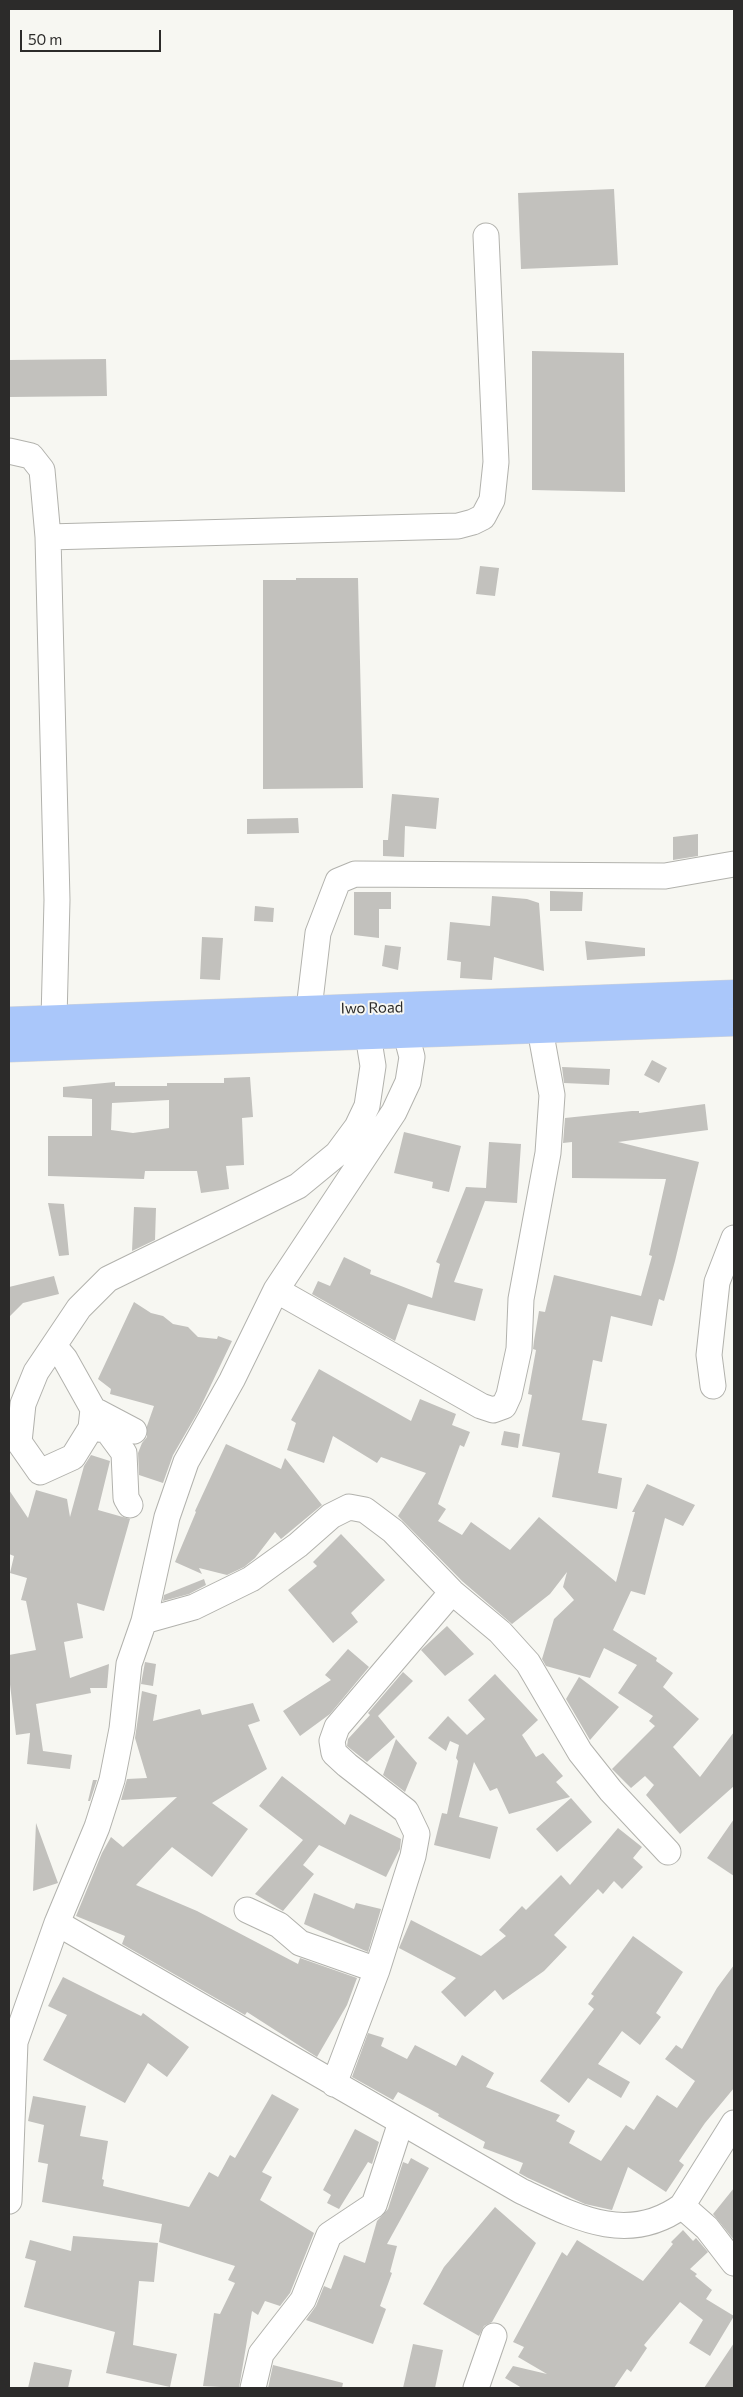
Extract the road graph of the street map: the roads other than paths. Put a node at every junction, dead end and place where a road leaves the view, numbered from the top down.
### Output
1 (486, 236) dead end
2 (9, 451) edge
3 (48, 537) junction
4 (734, 864) edge
5 (734, 994) edge
6 (309, 1009) junction
7 (54, 1019) junction
8 (9, 1020) edge
9 (734, 1022) edge
10 (540, 1029) junction
11 (406, 1034) junction
12 (368, 1035) junction
13 (9, 1048) edge
14 (734, 1238) edge
15 (276, 1290) junction
16 (54, 1346) junction
17 (713, 1386) dead end
18 (92, 1418) junction
19 (134, 1431) dead end
20 (130, 1505) dead end
21 (452, 1592) junction
22 (144, 1621) junction
23 (668, 1852) dead end
24 (247, 1910) dead end
25 (56, 1923) junction
26 (377, 1970) junction
27 (12, 2044) edge
28 (334, 2084) junction
29 (401, 2122) junction
30 (734, 2123) edge
31 (9, 2201) edge
32 (682, 2206) junction
33 (734, 2263) edge
34 (494, 2336) dead end
35 (253, 2388) edge
36 (476, 2388) edge

1 - 3 street
2 - 3 street
3 - 7 street
4 - 6 street
5 - 6 main road, Iwo Road
6 - 7 main road, Iwo Road
7 - 8 main road, Iwo Road
9 - 10 main road, Iwo Road
10 - 11 main road, Iwo Road
10 - 15 street
11 - 12 main road, Iwo Road
11 - 15 street
12 - 13 main road, Iwo Road
12 - 16 street
14 - 17 street
15 - 22 street
16 - 18 street
16 - 18 street
18 - 19 street
18 - 20 street
21 - 22 street
21 - 23 street
21 - 26 street
22 - 25 street
24 - 26 street
25 - 27 street
25 - 28 street
26 - 28 street
27 - 31 street
28 - 29 street
29 - 32 street
29 - 35 street
30 - 32 street
32 - 33 street
34 - 36 street

